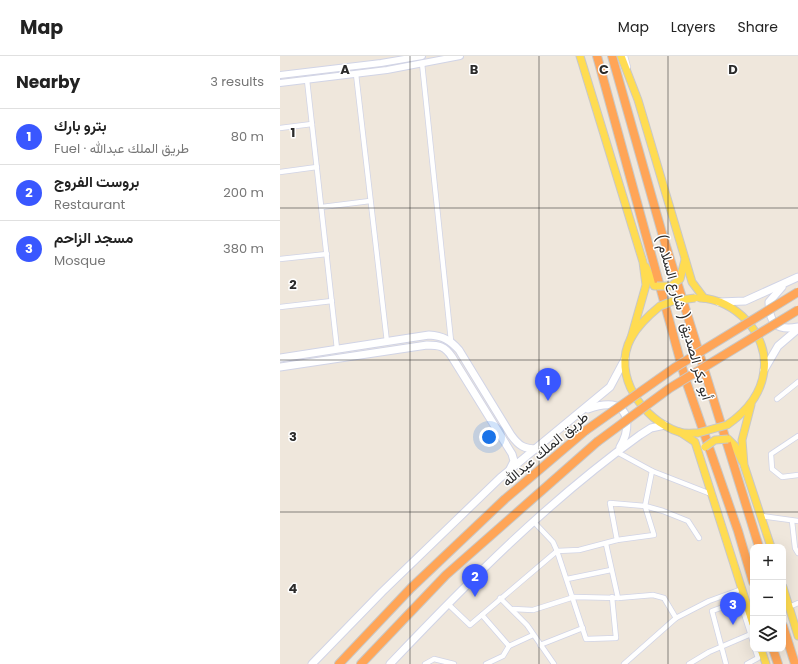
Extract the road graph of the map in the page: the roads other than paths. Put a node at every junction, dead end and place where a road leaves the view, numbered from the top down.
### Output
1 (422, 56) edge
2 (460, 56) edge
3 (580, 56) edge
4 (597, 56) edge
5 (612, 56) edge
6 (621, 56) edge
7 (625, 56) edge
8 (422, 63) junction
9 (356, 74) junction
10 (280, 75) edge
11 (308, 80) junction
12 (280, 83) edge
13 (638, 100) junction
14 (312, 124) junction
15 (280, 128) edge
16 (317, 167) junction
17 (280, 172) edge
18 (370, 201) junction
19 (322, 207) junction
20 (327, 254) junction
21 (280, 259) edge
22 (685, 260) junction
23 (643, 262) junction
24 (798, 277) edge
25 (784, 285) junction
26 (798, 292) edge
27 (704, 298) junction
28 (332, 301) junction
29 (719, 302) junction
30 (280, 307) edge
31 (798, 310) edge
32 (798, 328) edge
33 (631, 338) junction
34 (451, 341) junction
35 (387, 342) junction
36 (337, 349) junction
37 (280, 358) edge
38 (625, 359) junction
39 (280, 367) edge
40 (764, 370) junction
41 (798, 382) edge
42 (777, 399) dead end
43 (752, 402) junction
44 (585, 410) junction
45 (665, 425) junction
46 (680, 432) junction
47 (798, 436) edge
48 (537, 449) junction
49 (617, 452) junction
50 (701, 461) junction
51 (744, 465) junction
52 (652, 471) junction
53 (798, 474) edge
54 (500, 478) junction
55 (711, 494) junction
56 (645, 506) junction
57 (761, 516) junction
58 (792, 521) junction
59 (798, 521) edge
60 (534, 522) junction
61 (699, 538) dead end
62 (617, 540) junction
63 (606, 544) junction
64 (758, 544) edge
65 (770, 544) edge
66 (558, 551) junction
67 (798, 553) edge
68 (611, 570) junction
69 (568, 579) junction
70 (752, 580) edge
71 (742, 589) junction
72 (786, 596) edge
73 (574, 597) junction
74 (612, 597) junction
75 (500, 598) junction
76 (618, 598) junction
77 (798, 603) edge
78 (448, 604) junction
79 (789, 606) junction
80 (513, 609) junction
81 (482, 615) junction
82 (750, 616) edge
83 (676, 618) junction
84 (583, 628) junction
85 (750, 631) edge
86 (750, 634) edge
87 (533, 635) junction
88 (786, 636) edge
89 (798, 636) edge
90 (540, 645) junction
91 (508, 646) junction
92 (722, 648) junction
93 (756, 652) edge
94 (762, 652) edge
95 (774, 652) edge
96 (497, 659) junction
97 (392, 663) edge
98 (312, 664) edge
99 (339, 664) edge
100 (361, 664) edge
101 (425, 664) edge
102 (454, 664) edge
103 (486, 664) edge
104 (500, 664) edge
105 (553, 664) edge
106 (624, 664) edge
107 (689, 664) edge
108 (726, 664) edge
109 (747, 664) edge
110 (766, 664) edge
111 (778, 664) edge
112 (795, 664) edge

1 - 10 street
2 - 8 street
3 - 23 main road
4 - 70 highway, ( شارع السلام ) أبو بكر الصديق
5 - 64 highway, ( شارع السلام ) أبو بكر الصديق
6 - 13 main road
7 - 13 street
8 - 9 street
8 - 34 street
9 - 11 street
9 - 18 street
11 - 12 street
11 - 14 street
13 - 22 main road
14 - 15 street
14 - 16 street
16 - 17 street
16 - 19 street
18 - 19 street
18 - 35 street
19 - 20 street
20 - 21 street
20 - 28 street
22 - 23 main road, bridge
22 - 27 main road
23 - 33 main road
24 - 25 main road
25 - 29 main road
25 - 32 main road
26 - 99 highway, طريق الملك عبدالله, bridge
27 - 29 main road
27 - 33 main road, bridge
28 - 30 street
28 - 36 street
29 - 40 main road
31 - 100 highway, طريق الملك عبدالله, bridge
32 - 40 main road
33 - 38 main road
34 - 35 main road
34 - 48 main road
35 - 36 main road
36 - 37 main road
38 - 44 main road
38 - 45 main road
39 - 54 main road
40 - 43 main road
41 - 42 street
43 - 46 main road, bridge
43 - 51 main road
44 - 48 main road
44 - 49 main road
45 - 46 main road
45 - 49 main road
46 - 50 main road
47 - 53 street
48 - 54 main road
49 - 52 street
49 - 60 main road
50 - 51 main road, bridge
50 - 55 main road
51 - 57 main road
52 - 55 street
52 - 56 street
54 - 98 main road
55 - 71 main road
56 - 61 street
56 - 62 street
56 - 62 street
57 - 58 street
57 - 65 main road
58 - 59 street
58 - 67 street
60 - 66 street
60 - 78 main road
62 - 63 street
63 - 66 street
63 - 68 street
66 - 69 street
66 - 75 street
68 - 69 street
68 - 76 street
69 - 73 street
71 - 82 main road
71 - 83 street
72 - 79 main road
73 - 74 street
73 - 80 street
73 - 84 street
74 - 76 street
74 - 84 street
75 - 80 street
75 - 81 street
76 - 83 street
77 - 79 street
78 - 81 street
78 - 97 main road
79 - 89 main road
80 - 87 street
81 - 91 street
83 - 106 street
84 - 90 street
85 - 92 street
86 - 92 street
87 - 90 street
87 - 91 street
88 - 112 highway
90 - 105 street
91 - 96 street
92 - 107 street
92 - 108 street
93 - 109 street
94 - 110 main road
95 - 111 highway
96 - 103 street
96 - 104 street
101 - 102 street

